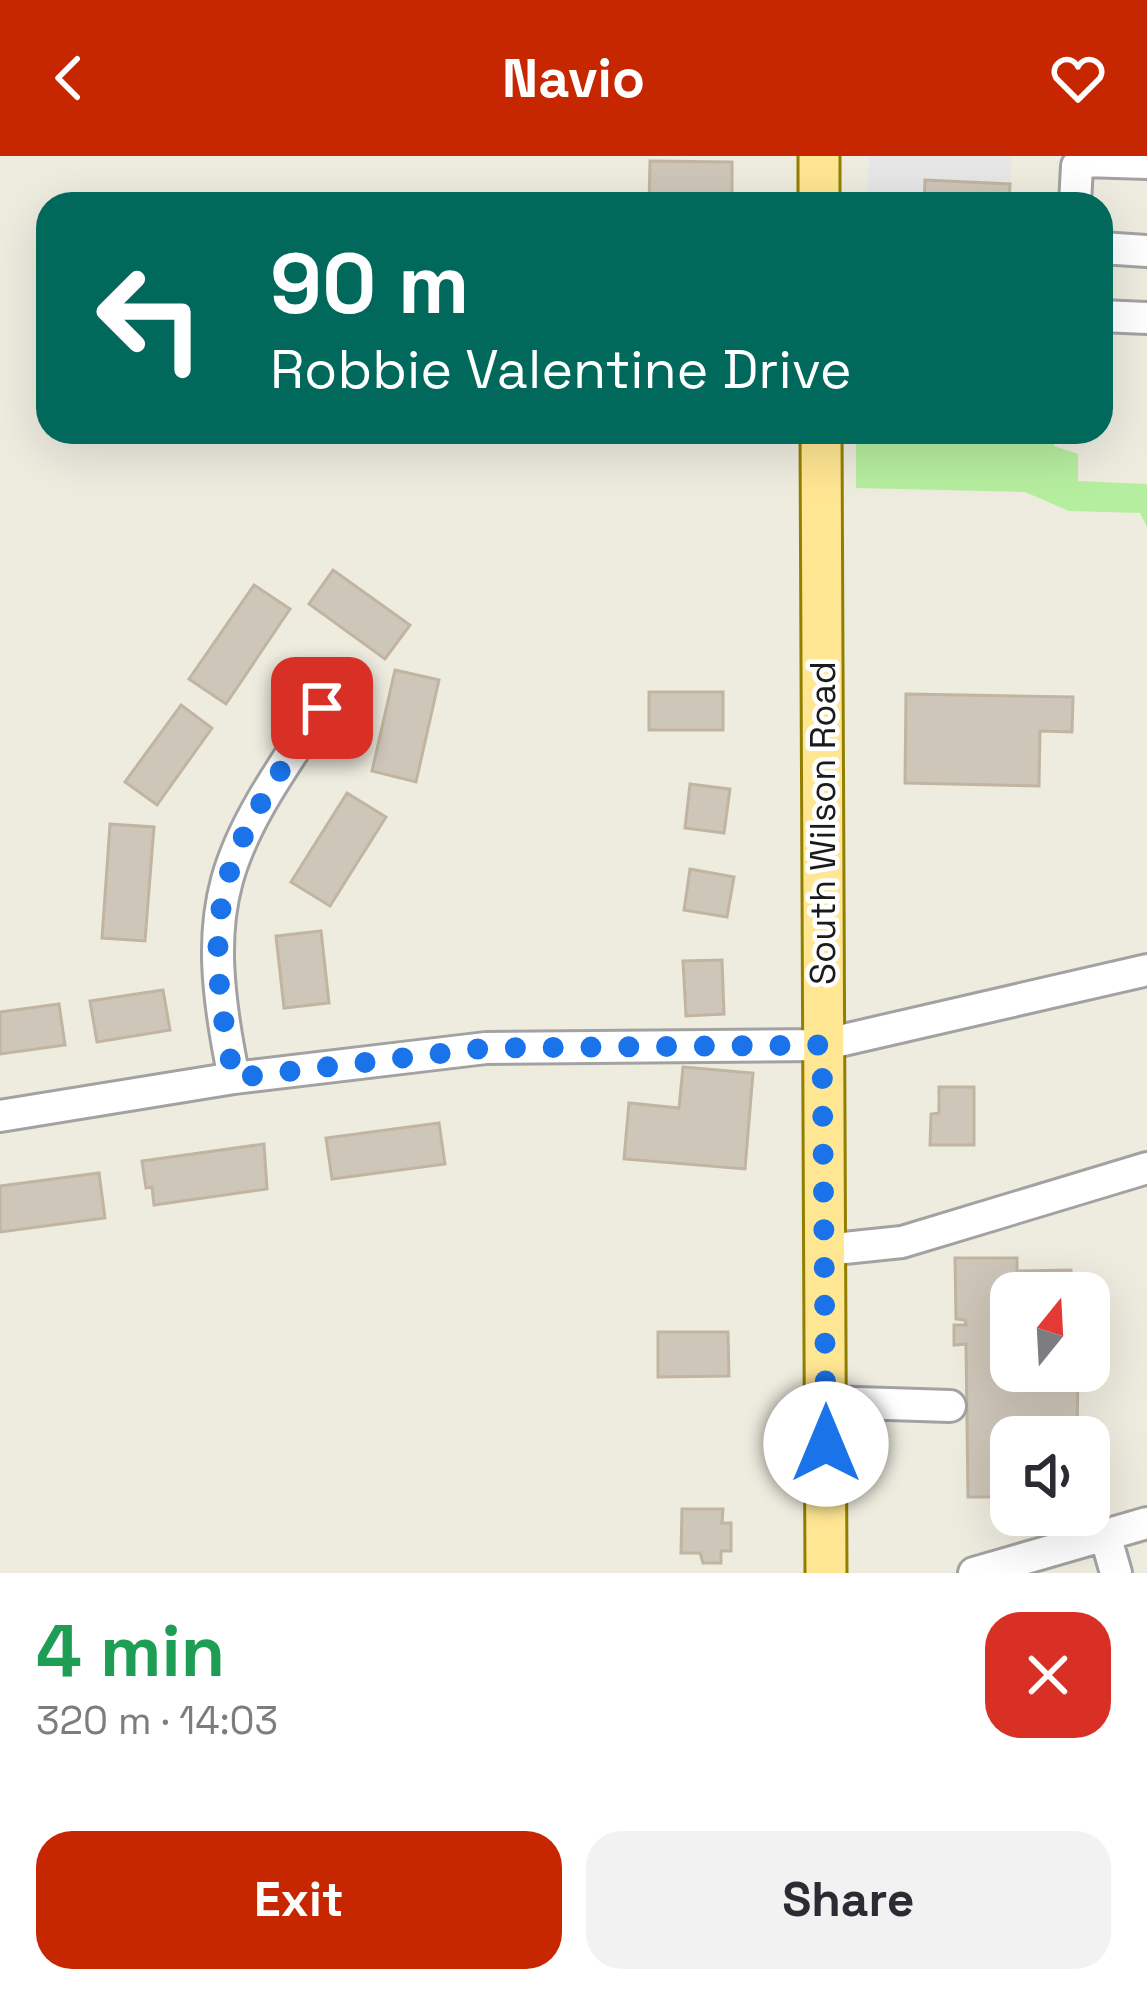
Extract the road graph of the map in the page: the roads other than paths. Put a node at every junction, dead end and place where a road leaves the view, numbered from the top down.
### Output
1 (819, 156) edge
2 (1147, 164) edge
3 (819, 192) edge
4 (1076, 192) edge
5 (1113, 249) edge
6 (1147, 251) edge
7 (1113, 317) edge
8 (1147, 318) edge
9 (821, 444) edge
10 (322, 708) dead end
11 (1147, 970) edge
12 (822, 1045) junction
13 (234, 1078) junction
14 (0, 1116) edge
15 (1147, 1168) edge
16 (826, 1250) junction
17 (826, 1402) junction
18 (950, 1406) dead end
19 (1147, 1523) edge
20 (1106, 1538) junction
21 (826, 1573) edge
22 (974, 1573) edge
23 (1116, 1573) edge

1 - 3 main road
2 - 4 street
5 - 6 street
7 - 8 street
9 - 12 main road, South Wilson Road
10 - 13 street
11 - 12 street
12 - 13 street
12 - 16 main road, South Wilson Road
13 - 14 street
15 - 16 street
16 - 17 main road, South Wilson Road
17 - 18 street
17 - 21 main road, South Wilson Road
19 - 20 street
20 - 22 street
20 - 23 street

